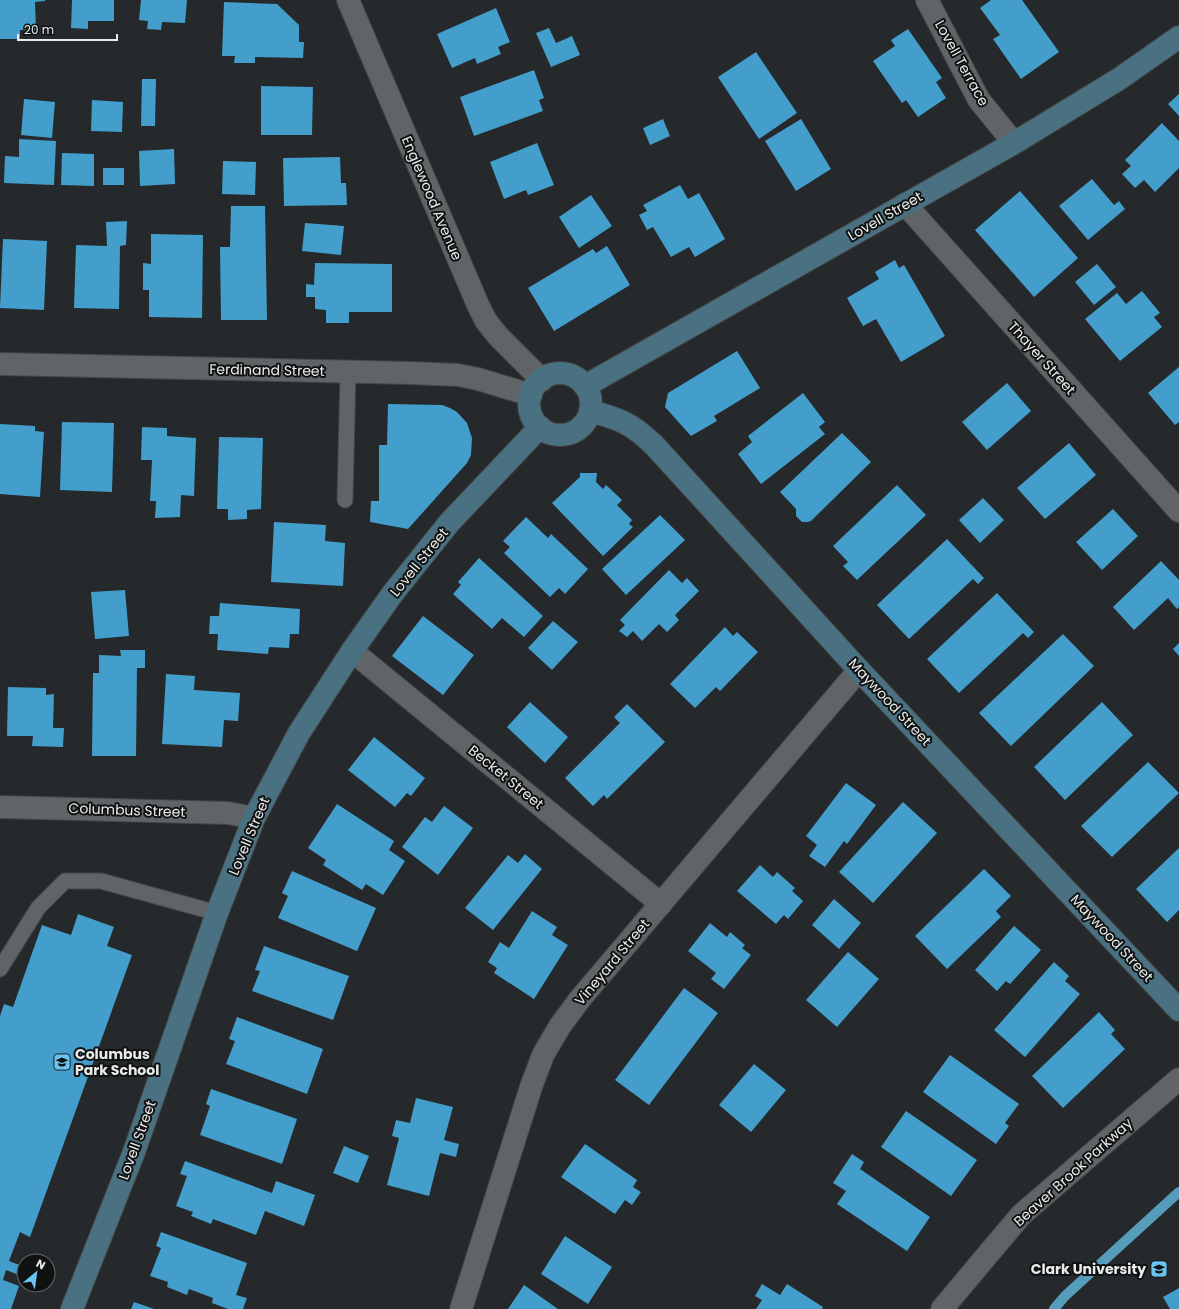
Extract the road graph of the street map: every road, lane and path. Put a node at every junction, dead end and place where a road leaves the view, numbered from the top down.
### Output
1 (348, 0) edge
2 (928, 0) edge
3 (1179, 37) edge
4 (1014, 143) junction
5 (906, 204) junction
6 (0, 364) edge
7 (348, 372) junction
8 (585, 386) junction
9 (536, 388) junction
10 (590, 411) junction
11 (540, 427) junction
12 (345, 500) dead end
13 (1179, 511) edge
14 (352, 651) junction
15 (859, 670) junction
16 (0, 807) edge
17 (254, 818) junction
18 (661, 904) junction
19 (217, 913) junction
20 (0, 969) edge
21 (1179, 1010) edge
22 (1179, 1079) edge
23 (72, 1309) edge
24 (461, 1309) edge
25 (942, 1309) edge

1 - 9 street, Englewood Avenue
2 - 4 street, Lovell Terrace
3 - 4 street, Lovell Street
4 - 5 street, Lovell Street
5 - 8 street, Lovell Street
5 - 13 street, Thayer Street
6 - 7 street, Ferdinand Street
7 - 9 street, Ferdinand Street
7 - 12 lane
8 - 9 street
8 - 10 street
9 - 11 street
10 - 11 street
10 - 15 street, Maywood Street
11 - 14 street, Lovell Street
14 - 17 street, Lovell Street
14 - 18 street, Becket Street
15 - 18 street, Vineyard Street
15 - 21 street, Maywood Street
16 - 17 street, Columbus Street
17 - 19 street, Lovell Street
18 - 24 street, Vineyard Street
19 - 20 lane
19 - 23 street, Lovell Street
22 - 25 street, Beaver Brook Parkway

